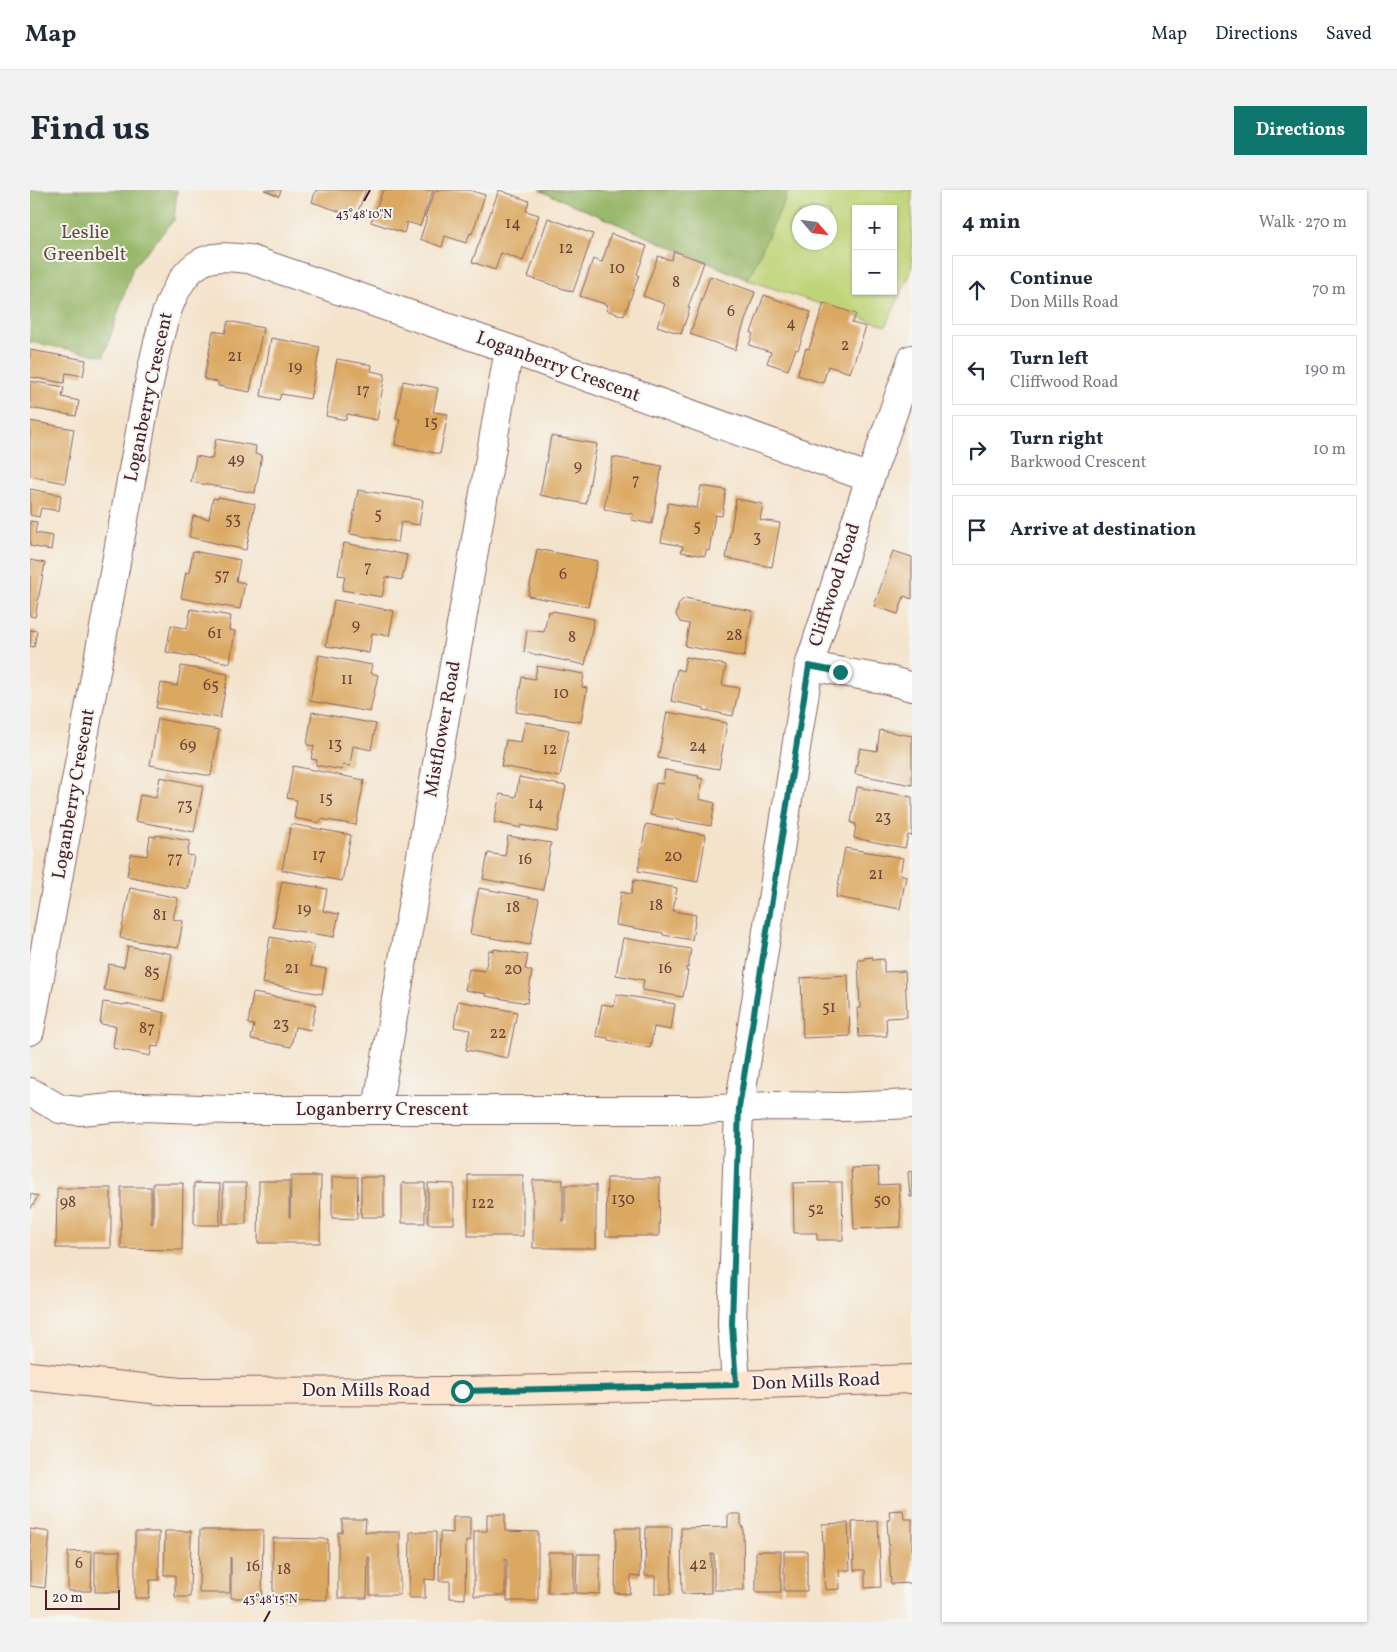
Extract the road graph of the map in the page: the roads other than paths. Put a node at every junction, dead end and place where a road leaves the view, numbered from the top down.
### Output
1 (509, 348) junction
2 (912, 358) edge
3 (870, 478) junction
4 (809, 666) junction
5 (912, 687) edge
6 (30, 1031) edge
7 (30, 1092) edge
8 (912, 1104) edge
9 (739, 1108) junction
10 (377, 1110) junction
11 (30, 1376) edge
12 (912, 1379) edge
13 (736, 1385) junction

1 - 3 street, Loganberry Crescent
1 - 6 street, Loganberry Crescent
1 - 10 street, Mistflower Road
2 - 3 street, Cliffwood Road
3 - 4 street, Cliffwood Road
4 - 5 street
4 - 9 street, Cliffwood Road
7 - 10 street, Loganberry Crescent
8 - 9 street, Loganberry Crescent
9 - 10 street, Loganberry Crescent
9 - 13 street, Cliffwood Road
11 - 13 main road, Don Mills Road
12 - 13 main road, Don Mills Road

